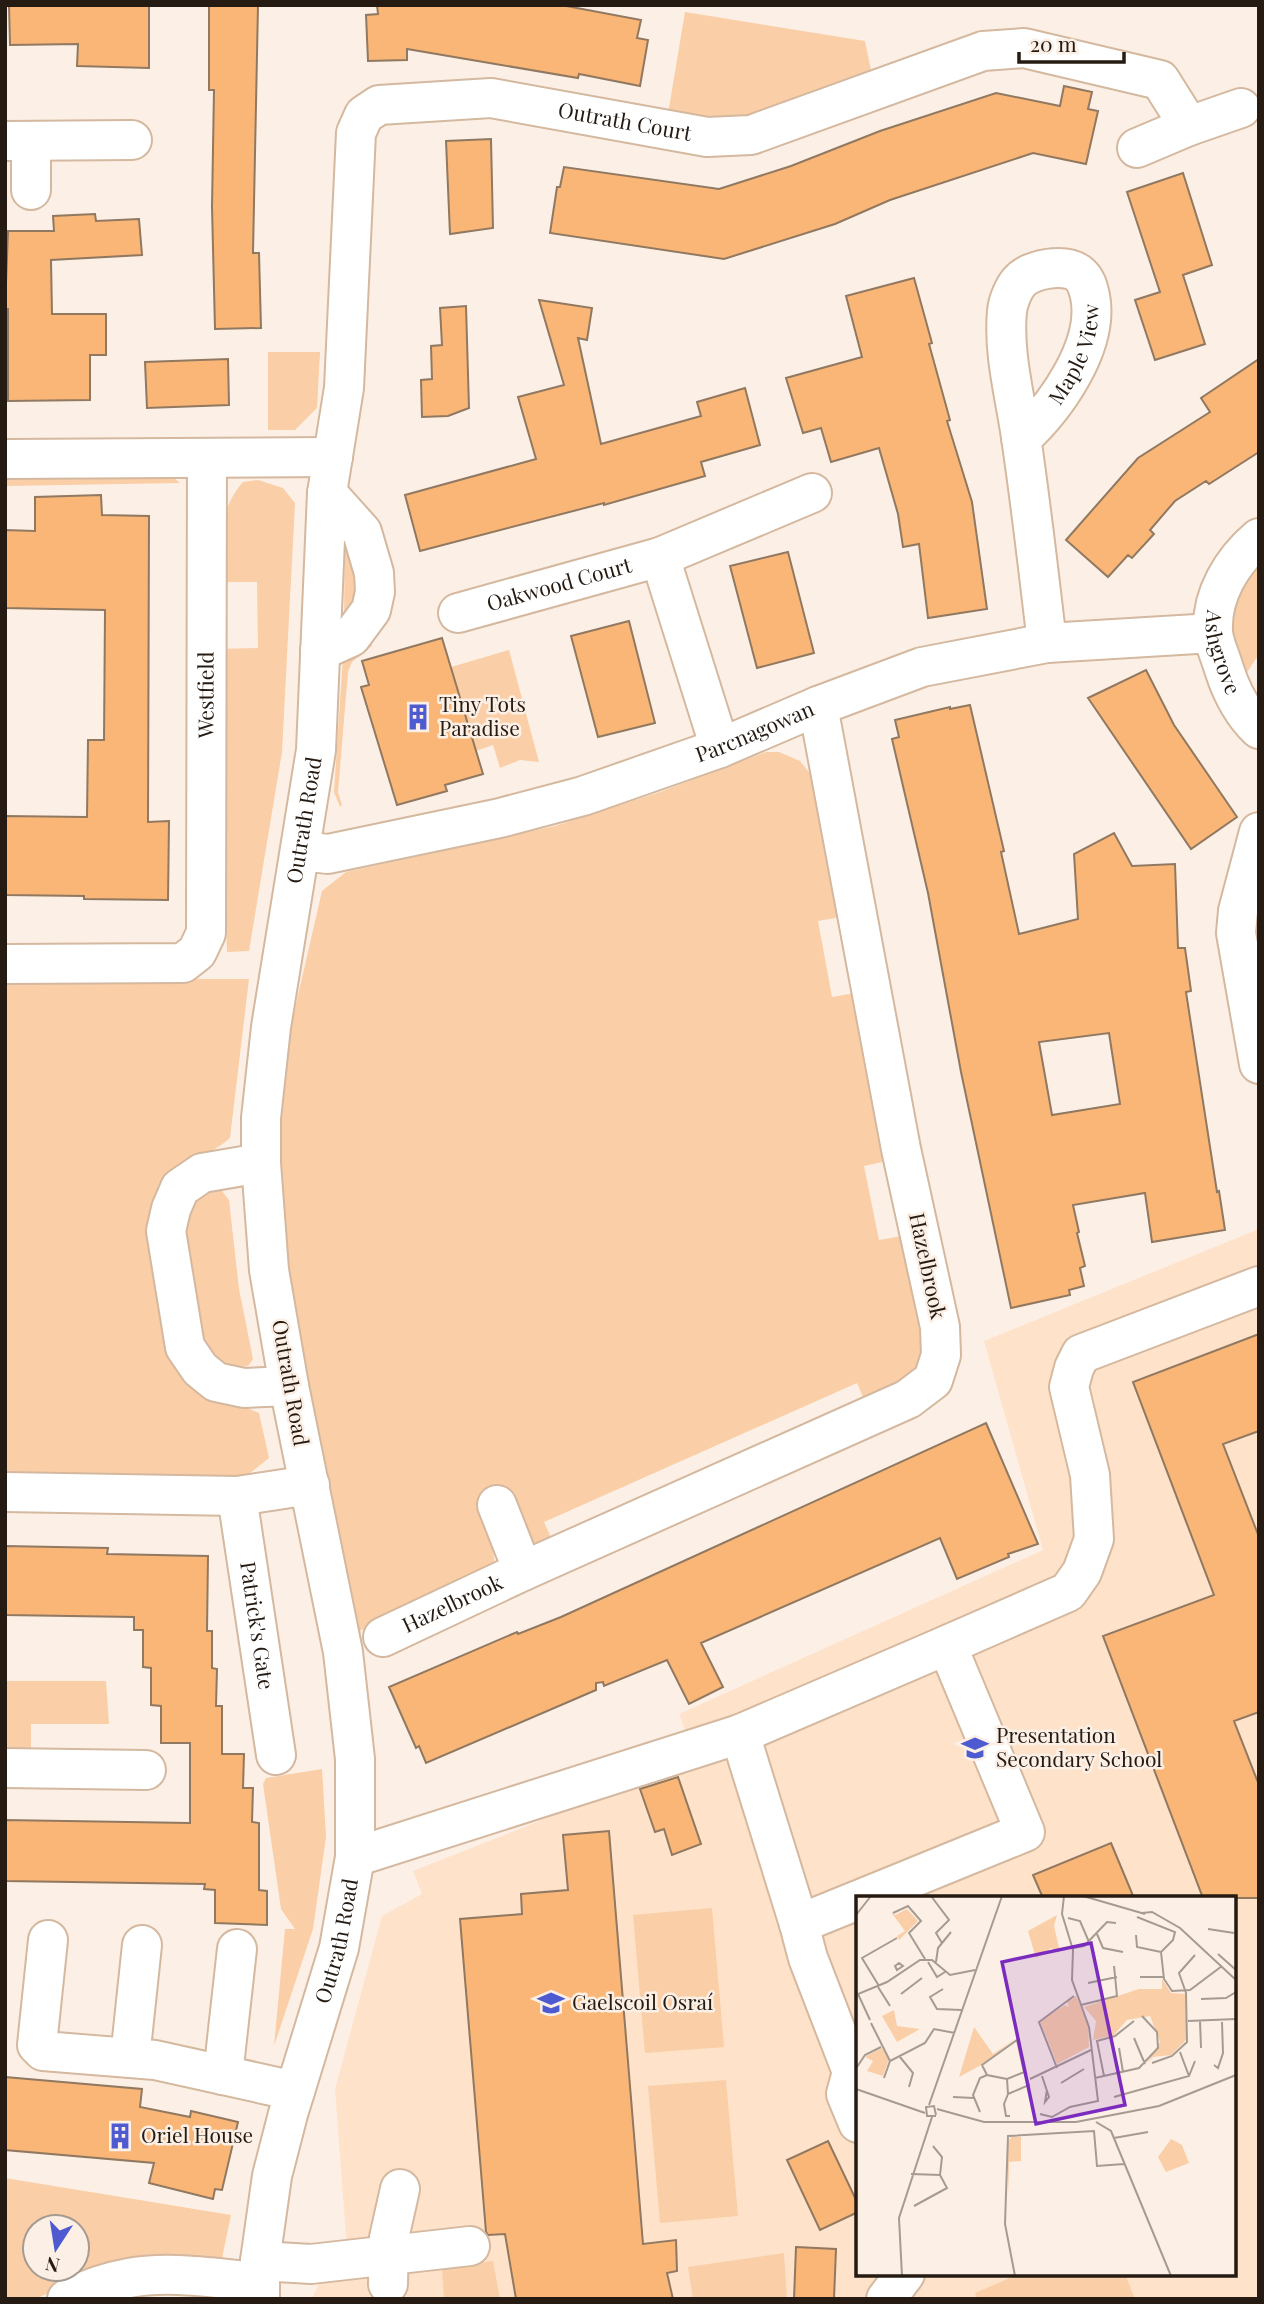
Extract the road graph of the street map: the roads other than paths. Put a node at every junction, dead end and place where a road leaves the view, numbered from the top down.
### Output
1 (1241, 108) dead end
2 (1189, 126) junction
3 (132, 140) dead end
4 (18, 141) edge
5 (1137, 148) dead end
6 (31, 190) dead end
7 (1021, 439) dead end
8 (207, 458) junction
9 (5, 459) edge
10 (330, 475) junction
11 (812, 493) dead end
12 (1259, 538) edge
13 (660, 557) junction
14 (458, 614) dead end
15 (1213, 633) junction
16 (1047, 643) junction
17 (320, 651) junction
18 (818, 706) junction
19 (1259, 729) edge
20 (720, 748) junction
21 (1259, 832) edge
22 (301, 851) junction
23 (5, 964) edge
24 (1259, 1064) edge
25 (261, 1163) junction
26 (1259, 1286) edge
27 (289, 1386) junction
28 (310, 1485) junction
29 (5, 1492) edge
30 (237, 1496) junction
31 (497, 1504) dead end
32 (523, 1571) junction
33 (383, 1637) dead end
34 (947, 1645) junction
35 (740, 1734) junction
36 (276, 1755) dead end
37 (5, 1768) edge
38 (146, 1770) dead end
39 (355, 1857) junction
40 (868, 1896) edge
41 (856, 1901) edge
42 (799, 1924) junction
43 (48, 1940) dead end
44 (142, 1945) dead end
45 (237, 1949) dead end
46 (130, 2058) junction
47 (223, 2075) junction
48 (295, 2091) junction
49 (856, 2118) edge
50 (400, 2189) dead end
51 (470, 2246) dead end
52 (388, 2270) junction
53 (903, 2276) edge
54 (260, 2281) edge
55 (67, 2299) edge
56 (886, 2299) edge

1 - 2 street
2 - 5 street
2 - 10 street, Outrath Court
3 - 4 street
4 - 6 street
7 - 16 street
8 - 9 street
8 - 10 street
8 - 23 street, Westfield
10 - 17 street, Outrath Road
10 - 17 street
11 - 13 street, Oakwood Court
12 - 15 street, Ashgrove
13 - 14 street, Oakwood Court
13 - 20 street, Oakwood Court
15 - 16 street, Parcnagowan
15 - 19 street, Ashgrove
16 - 18 street, Parcnagowan
17 - 22 street, Outrath Road
18 - 20 street, Parcnagowan
18 - 32 street, Hazelbrook
20 - 22 street, Parcnagowan
21 - 24 street
22 - 25 street, Outrath Road
25 - 27 street, Outrath Road
25 - 27 street
26 - 34 street
27 - 28 street, Outrath Road
28 - 30 street
28 - 39 street, Outrath Road
29 - 30 street
30 - 36 street, Patrick's Gate
31 - 32 street, Hazelbrook
32 - 33 street, Hazelbrook
34 - 35 street
34 - 40 street
35 - 39 street
35 - 42 street
37 - 38 street
39 - 48 street, Outrath Road
41 - 42 street
42 - 49 street
43 - 46 street
44 - 46 street
45 - 47 street
46 - 47 street
47 - 48 street
48 - 54 street, Outrath Road
50 - 52 street
51 - 52 street
52 - 54 street
53 - 56 street
54 - 55 street

